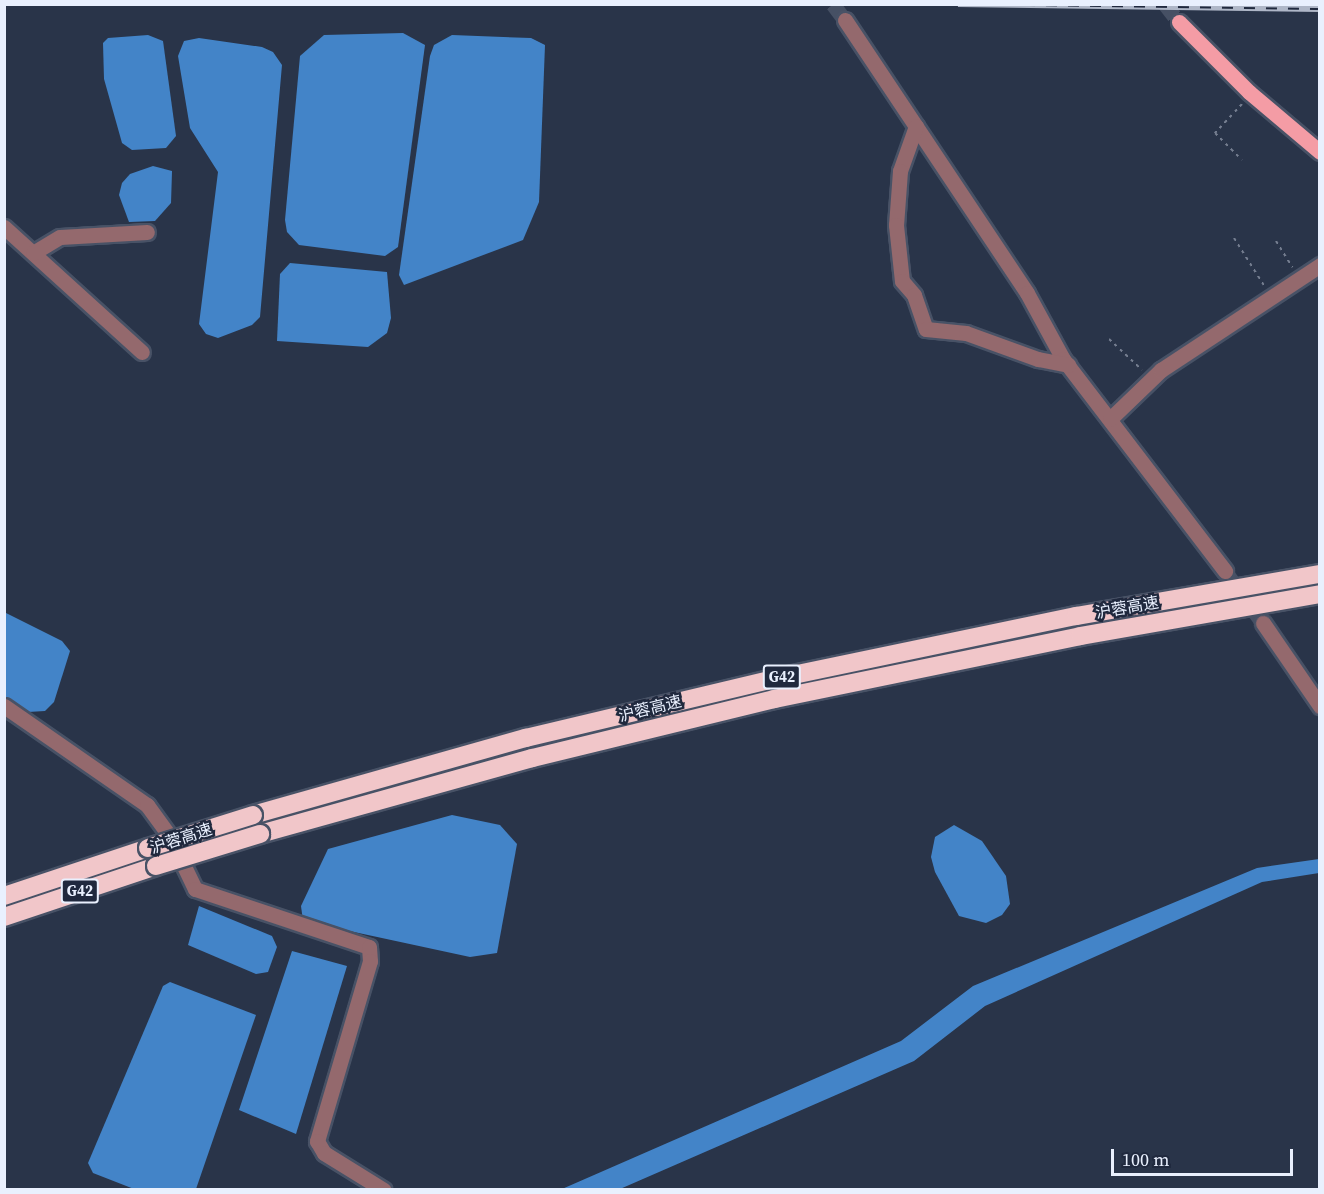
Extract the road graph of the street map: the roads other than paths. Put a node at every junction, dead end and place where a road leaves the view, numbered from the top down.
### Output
1 (845, 20) tunnel mouth
2 (1179, 22) tunnel mouth
3 (916, 126) junction
4 (1320, 152) edge
5 (4, 226) edge
6 (147, 232) dead end
7 (33, 253) junction
8 (1320, 265) edge
9 (142, 352) dead end
10 (1068, 365) junction
11 (1110, 419) junction
12 (1226, 571) tunnel mouth
13 (1320, 574) edge
14 (1320, 594) edge
15 (1263, 623) tunnel mouth
16 (4, 706) edge
17 (1320, 706) edge
18 (4, 896) edge
19 (4, 917) edge
20 (384, 1190) edge

1 - 3 street
2 - 4 main road
3 - 10 street
3 - 10 street
5 - 7 street
6 - 7 street
7 - 9 street
8 - 11 street
10 - 11 street
11 - 12 street
13 - 18 highway, 沪蓉高速 / G42, bridge
14 - 19 highway, 沪蓉高速 / G42, bridge
15 - 17 street
16 - 20 street

